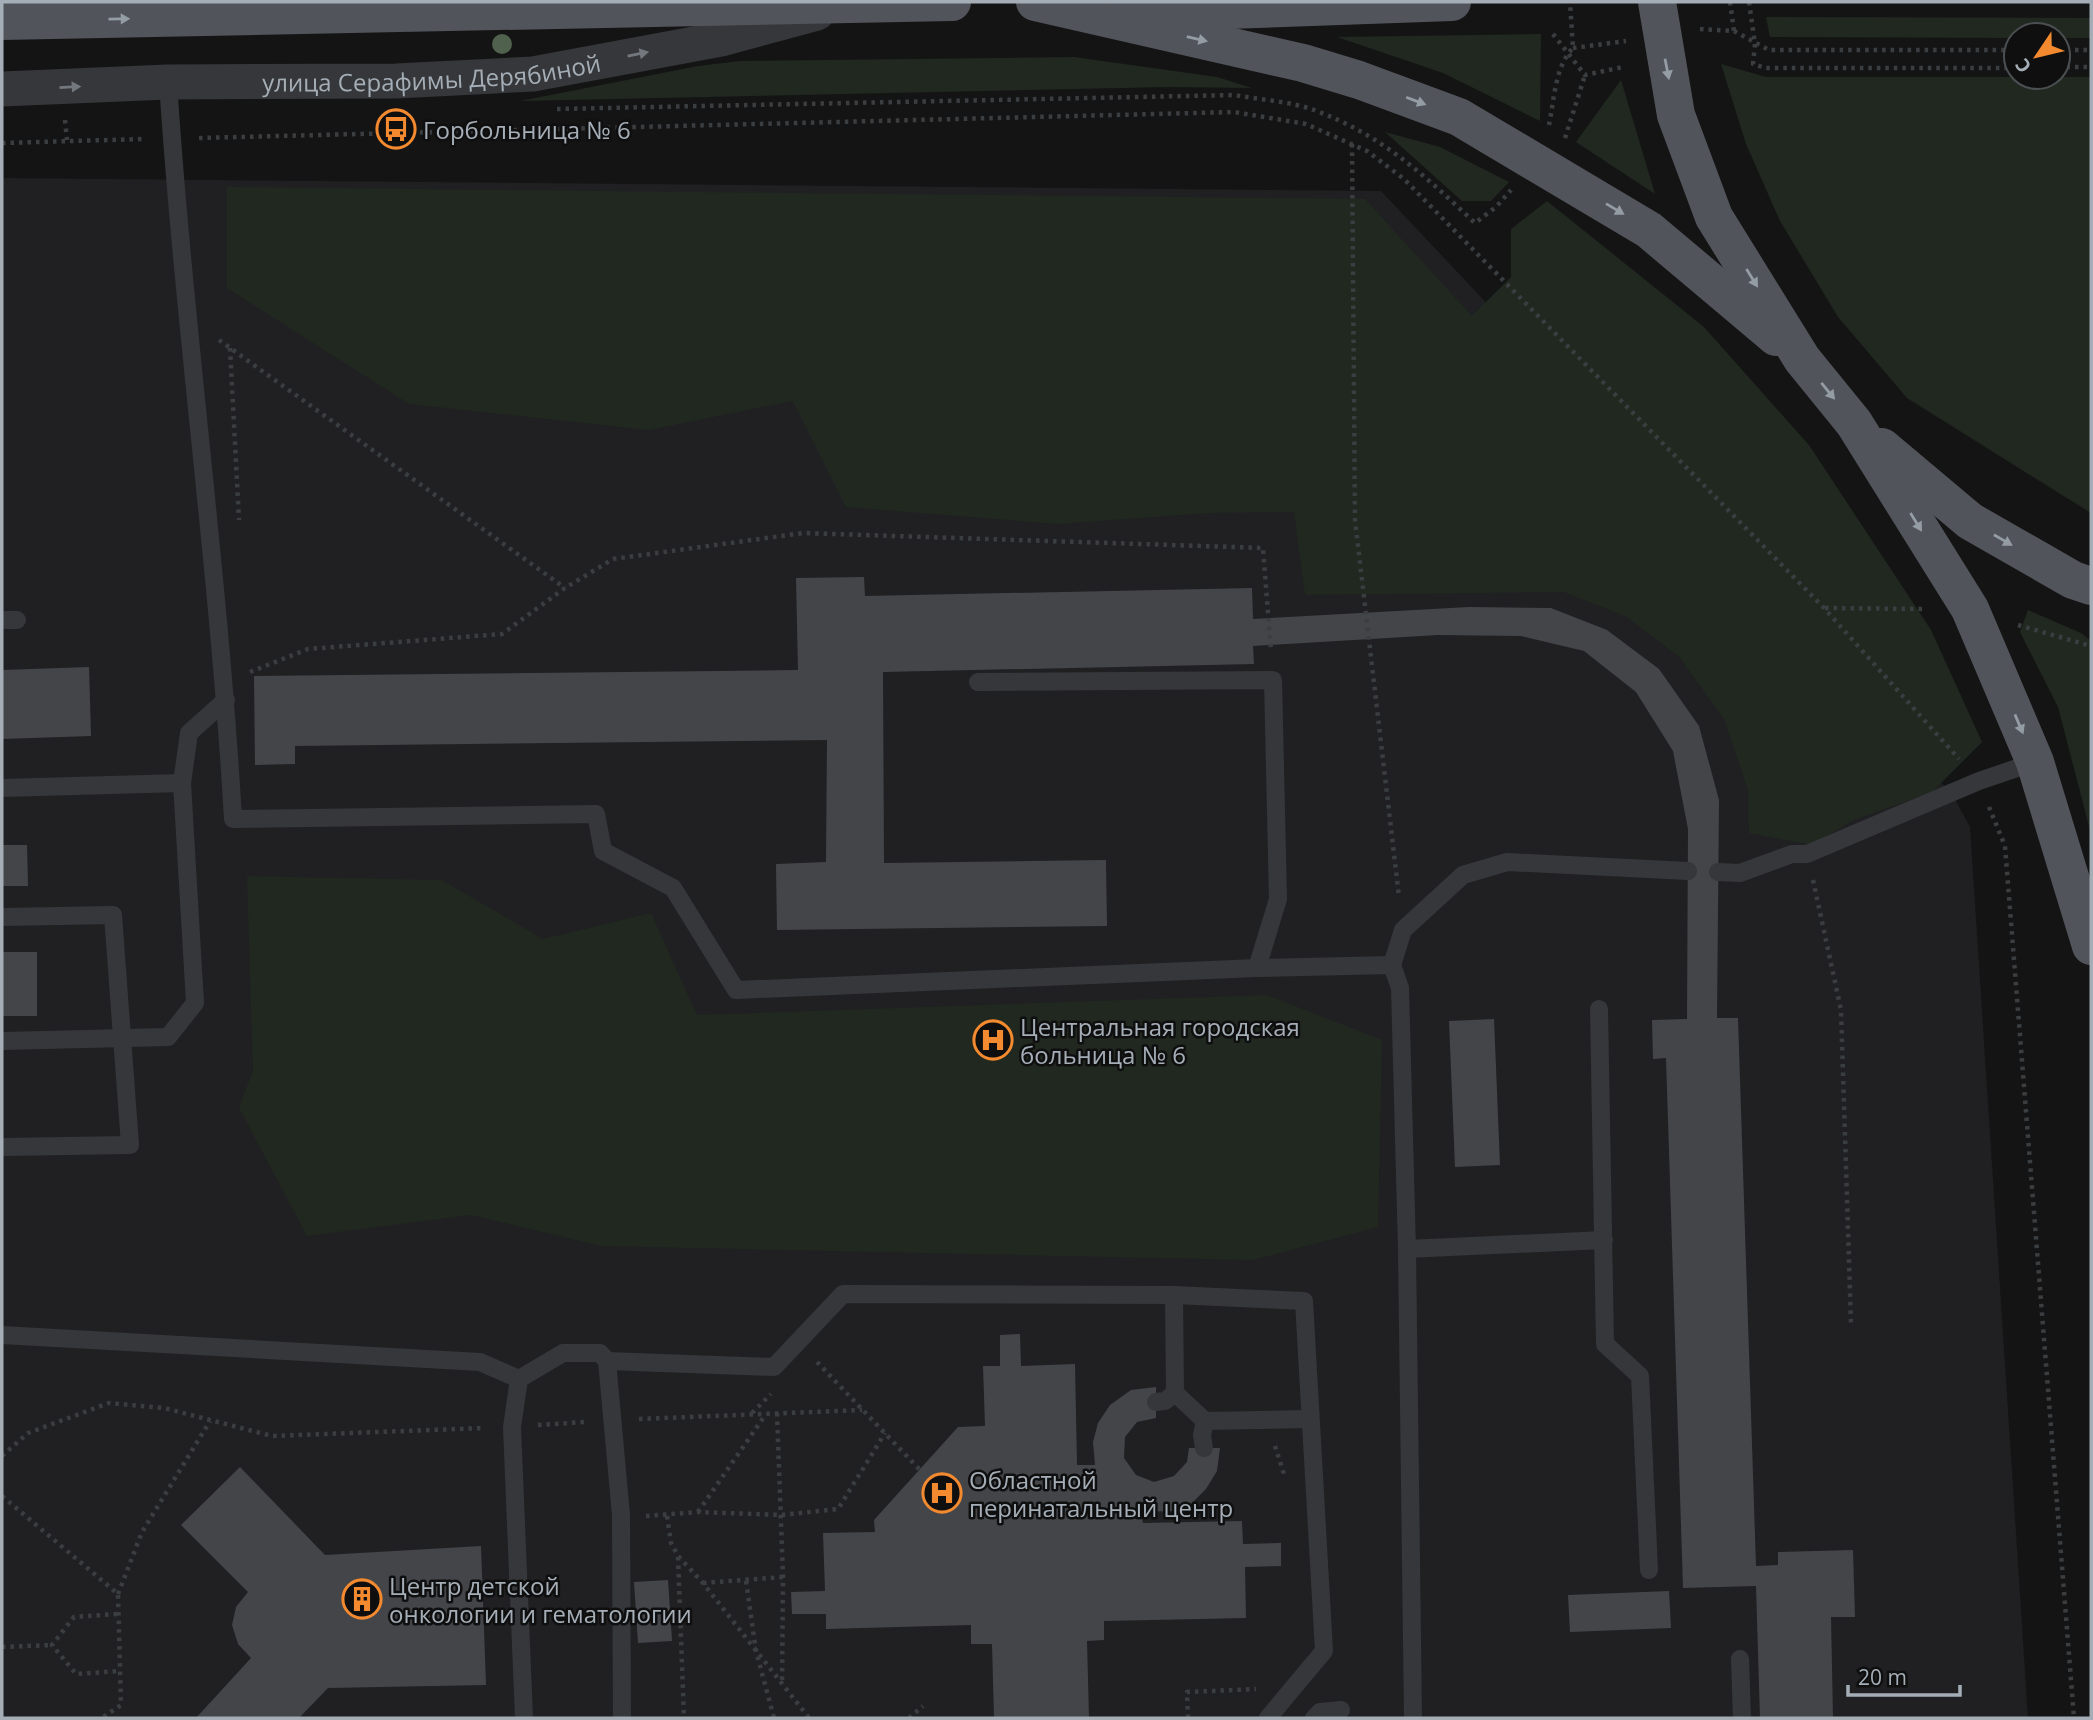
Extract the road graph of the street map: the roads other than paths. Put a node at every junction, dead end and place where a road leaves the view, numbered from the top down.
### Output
1 (857, 2) edge
2 (952, 2) edge
3 (1035, 2) edge
4 (1048, 2) edge
5 (1452, 2) edge
6 (1657, 2) edge
7 (2, 21) edge
8 (168, 82) junction
9 (2, 89) edge
10 (1802, 359) junction
11 (1853, 423) junction
12 (2091, 586) edge
13 (978, 682) dead end
14 (226, 700) junction
15 (2035, 762) junction
16 (181, 783) junction
17 (2, 788) edge
18 (1688, 870) dead end
19 (1718, 872) dead end
20 (2, 917) edge
21 (2091, 946) edge
22 (1392, 965) junction
23 (1257, 968) junction
24 (1599, 1009) dead end
25 (123, 1038) junction
26 (2, 1041) edge
27 (2, 1147) edge
28 (1604, 1240) junction
29 (1407, 1249) junction
30 (1174, 1295) junction
31 (2, 1335) edge
32 (607, 1361) junction
33 (519, 1378) junction
34 (1175, 1393) junction
35 (1156, 1402) dead end
36 (1309, 1419) junction
37 (1205, 1420) junction
38 (1204, 1448) dead end
39 (1649, 1570) dead end
40 (1740, 1660) dead end
41 (1341, 1710) dead end
42 (524, 1718) edge
43 (622, 1718) edge
44 (1268, 1718) edge
45 (1314, 1718) edge
46 (1413, 1718) edge
47 (1742, 1718) edge

1 - 2 main road, улица Серафимы Дерябиной
7 -> 1 main road, улица Серафимы Дерябиной
8 -> 1 street, улица Серафимы Дерябиной
3 -> 10 main road
4 - 5 main road
6 -> 10 main road
9 -> 8 street, улица Серафимы Дерябиной
8 - 14 lane
10 -> 11 main road
11 -> 12 main road
11 -> 15 main road
13 - 23 lane
14 - 16 lane
14 - 23 lane
15 - 19 lane
15 - 21 main road
16 - 17 lane
16 - 25 lane
18 - 22 lane
20 - 25 lane
22 - 23 lane
22 - 29 lane
24 - 28 lane
25 - 26 lane
25 - 27 lane
28 - 29 lane
28 - 39 lane
29 - 46 lane
30 - 32 lane
30 - 34 lane
30 - 36 lane
31 - 33 lane
32 - 33 lane
32 - 43 lane
33 - 42 lane
34 - 35 lane
34 - 37 lane
36 - 37 lane
36 - 44 lane
37 - 38 lane
40 - 47 lane
41 - 45 lane

